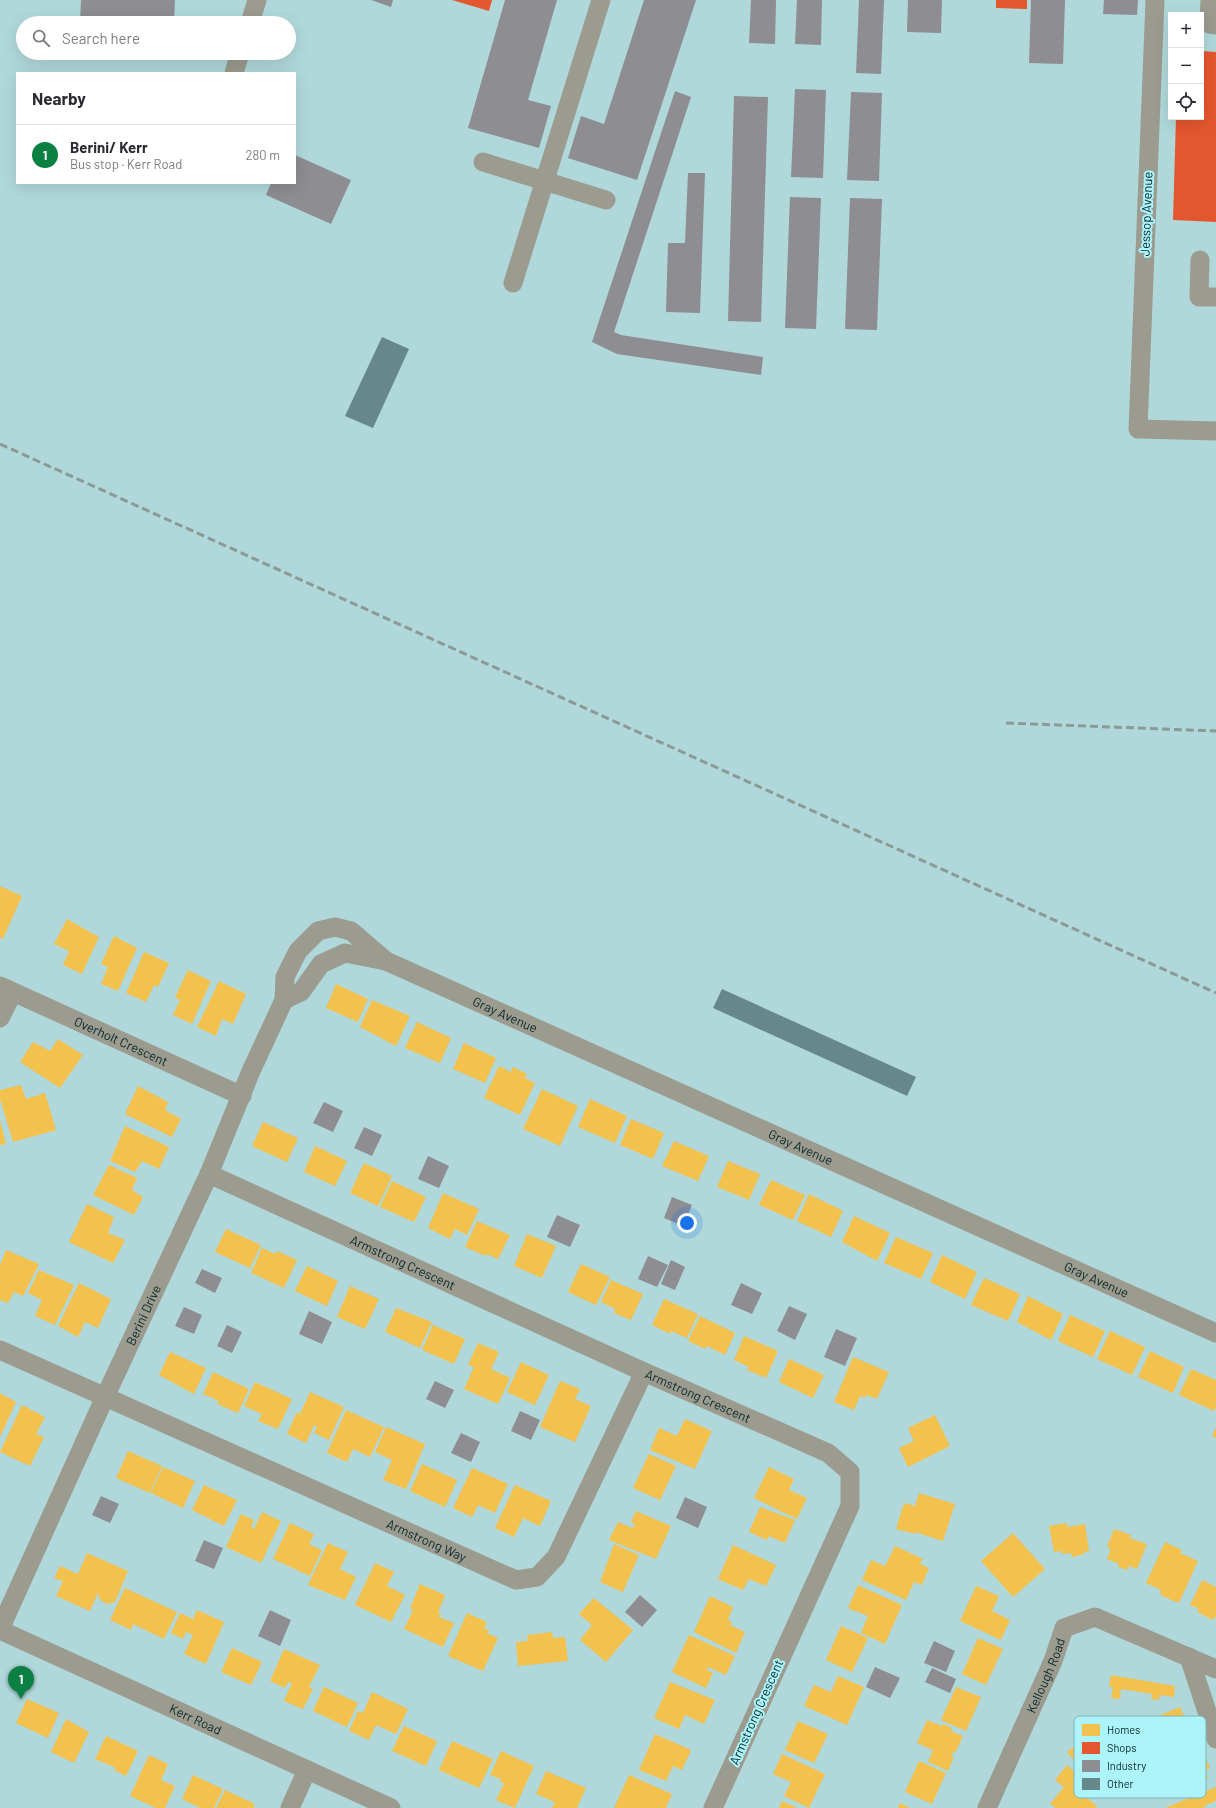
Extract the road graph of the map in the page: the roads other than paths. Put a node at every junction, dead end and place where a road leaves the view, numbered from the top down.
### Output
1 (257, 0) edge
2 (601, 0) edge
3 (1155, 0) edge
4 (1210, 0) edge
5 (252, 16) edge
6 (1216, 25) edge
7 (238, 60) edge
8 (234, 72) edge
9 (483, 162) dead end
10 (546, 180) junction
11 (606, 200) dead end
12 (1200, 260) dead end
13 (513, 283) dead end
14 (1216, 297) edge
15 (1216, 431) edge
16 (386, 961) junction
17 (6, 989) edge
18 (284, 1000) junction
19 (0, 1018) edge
20 (242, 1096) junction
21 (209, 1174) junction
22 (1216, 1333) edge
23 (0, 1350) edge
24 (644, 1372) junction
25 (105, 1397) junction
26 (0, 1629) edge
27 (1189, 1657) junction
28 (1216, 1669) edge
29 (1216, 1739) edge
30 (307, 1770) junction
31 (290, 1808) edge
32 (391, 1808) edge
33 (713, 1808) edge
34 (987, 1808) edge

1 - 5 street
2 - 10 street
3 - 15 street, Jessop Avenue
4 - 6 street
7 - 8 street
9 - 10 street
10 - 11 street
10 - 13 street
12 - 14 street
16 - 18 street, Gray Avenue
16 - 18 street, Gray Avenue
16 - 22 street, Gray Avenue
17 - 19 street
17 - 20 street, Overholt Crescent
18 - 20 street, Berini Drive
20 - 21 street, Berini Drive
21 - 24 street, Armstrong Crescent
21 - 25 street, Berini Drive
23 - 25 street
24 - 25 street, Armstrong Way
24 - 33 street, Armstrong Crescent
25 - 26 street, Berini Drive
26 - 30 street, Kerr Road
27 - 28 street, Kellough Road
27 - 29 street
27 - 34 street, Kellough Road
30 - 31 street
30 - 32 street, Kerr Road

